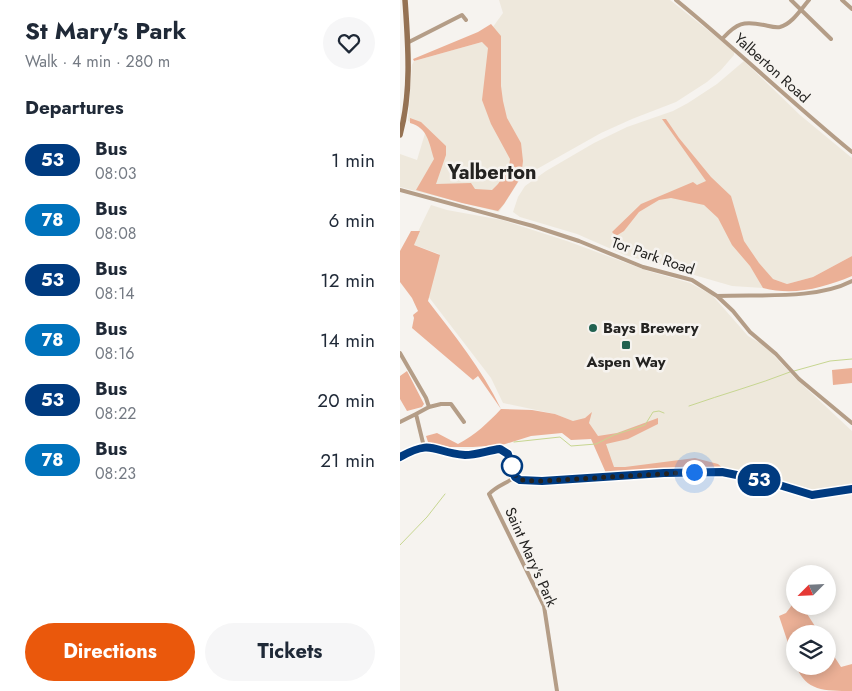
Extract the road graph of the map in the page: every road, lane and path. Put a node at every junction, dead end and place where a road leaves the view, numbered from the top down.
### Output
1 (404, 0) edge
2 (676, 0) edge
3 (791, 0) edge
4 (809, 0) edge
5 (842, 0) edge
6 (852, 9) edge
7 (801, 10) junction
8 (466, 20) dead end
9 (723, 38) junction
10 (831, 39) dead end
11 (407, 43) junction
12 (403, 100) edge
13 (400, 135) edge
14 (852, 152) edge
15 (400, 190) edge
16 (852, 281) edge
17 (717, 296) junction
18 (400, 352) edge
19 (429, 407) junction
20 (416, 414) junction
21 (400, 422) edge
22 (464, 422) dead end
23 (852, 423) edge
24 (424, 447) junction
25 (400, 457) edge
26 (515, 477) junction
27 (852, 489) edge
28 (557, 691) edge

1 - 11 street
2 - 9 street, Yalberton Road
3 - 7 street
4 - 7 street
5 - 6 street
7 - 9 street
7 - 10 street
8 - 11 street
9 - 14 street, Yalberton Road
11 - 12 street
12 - 13 street
15 - 17 street, Tor Park Road
16 - 17 street
17 - 23 street, Tor Park Road
18 - 19 street
19 - 20 street
19 - 22 street
20 - 21 street
20 - 24 street
24 - 25 street
24 - 26 street
26 - 27 street
26 - 28 street, Saint Mary's Park

